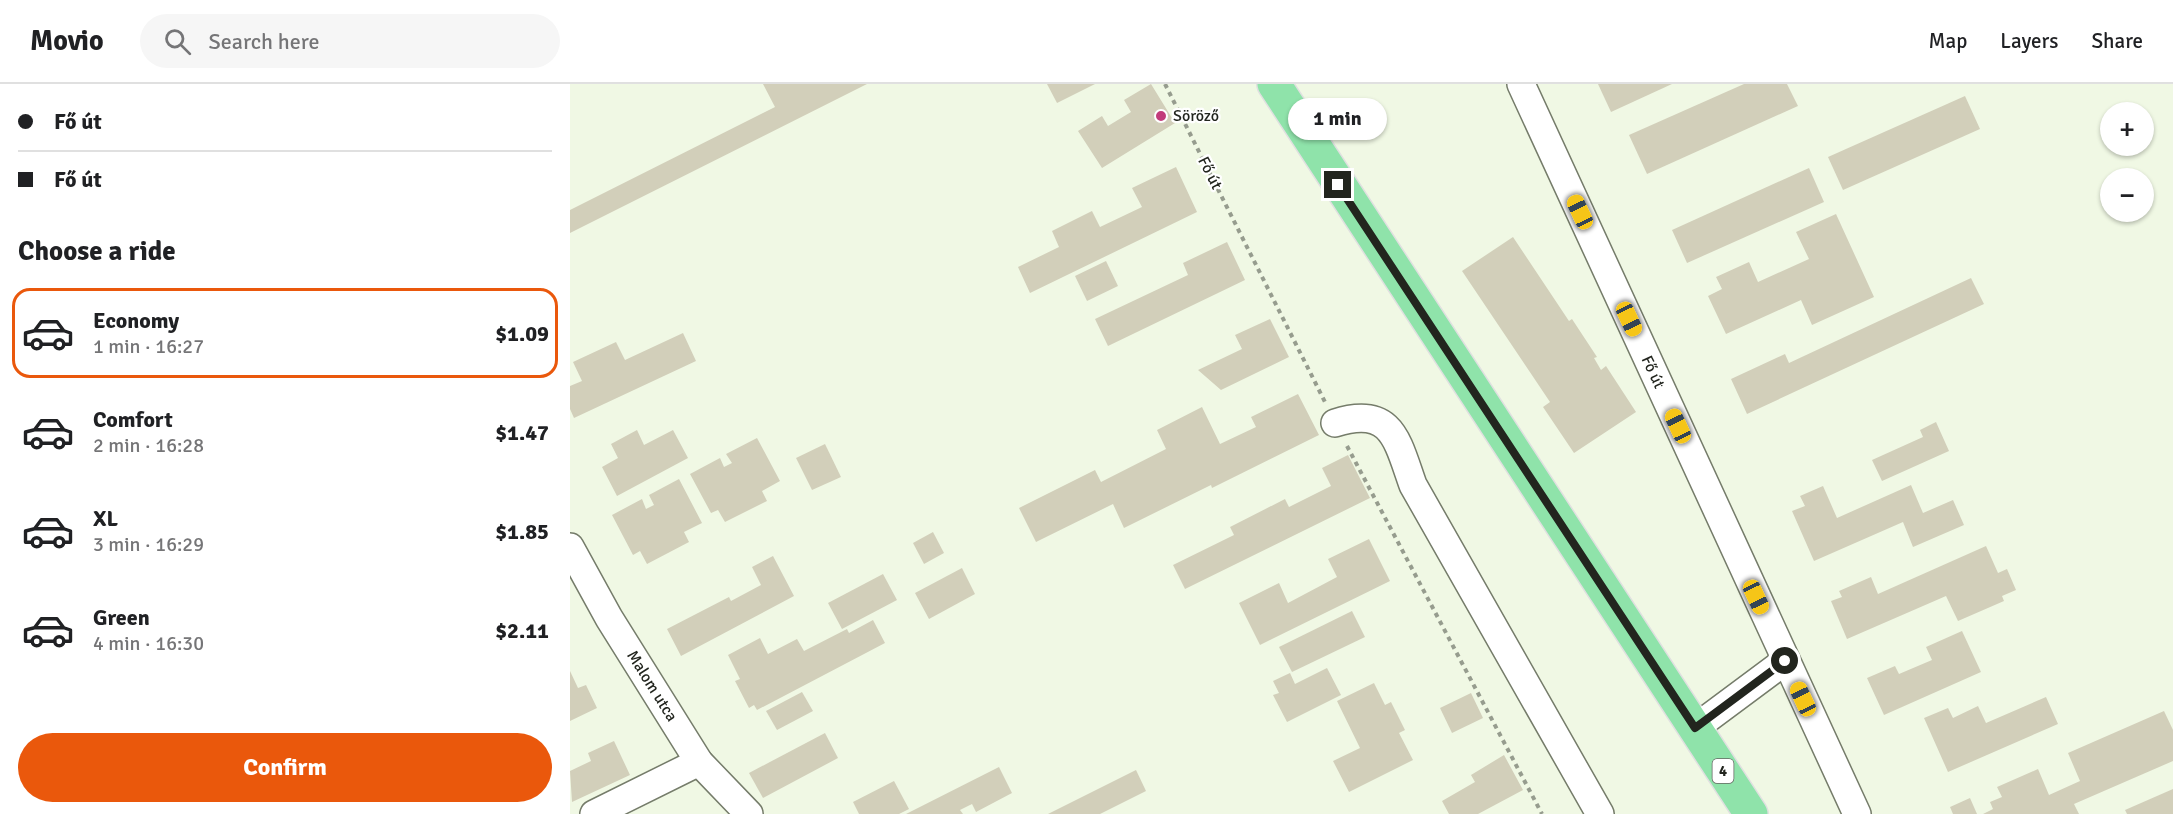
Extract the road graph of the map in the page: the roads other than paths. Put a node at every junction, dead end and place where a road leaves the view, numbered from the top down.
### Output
1 (1274, 84) edge
2 (1521, 84) edge
3 (1335, 423) road end
4 (570, 547) edge
5 (1785, 661) junction
6 (1695, 728) junction
7 (699, 762) junction
8 (594, 814) edge
9 (749, 814) edge
10 (1600, 814) edge
11 (1751, 814) edge
12 (1857, 814) edge

1 - 6 main road, 4
2 - 5 street, Fő út
3 - 10 street
4 - 7 street, Malom utca
5 - 6 street
5 - 12 street, Fő út
6 - 11 main road, 4
7 - 8 street
7 - 9 street, Malom utca

